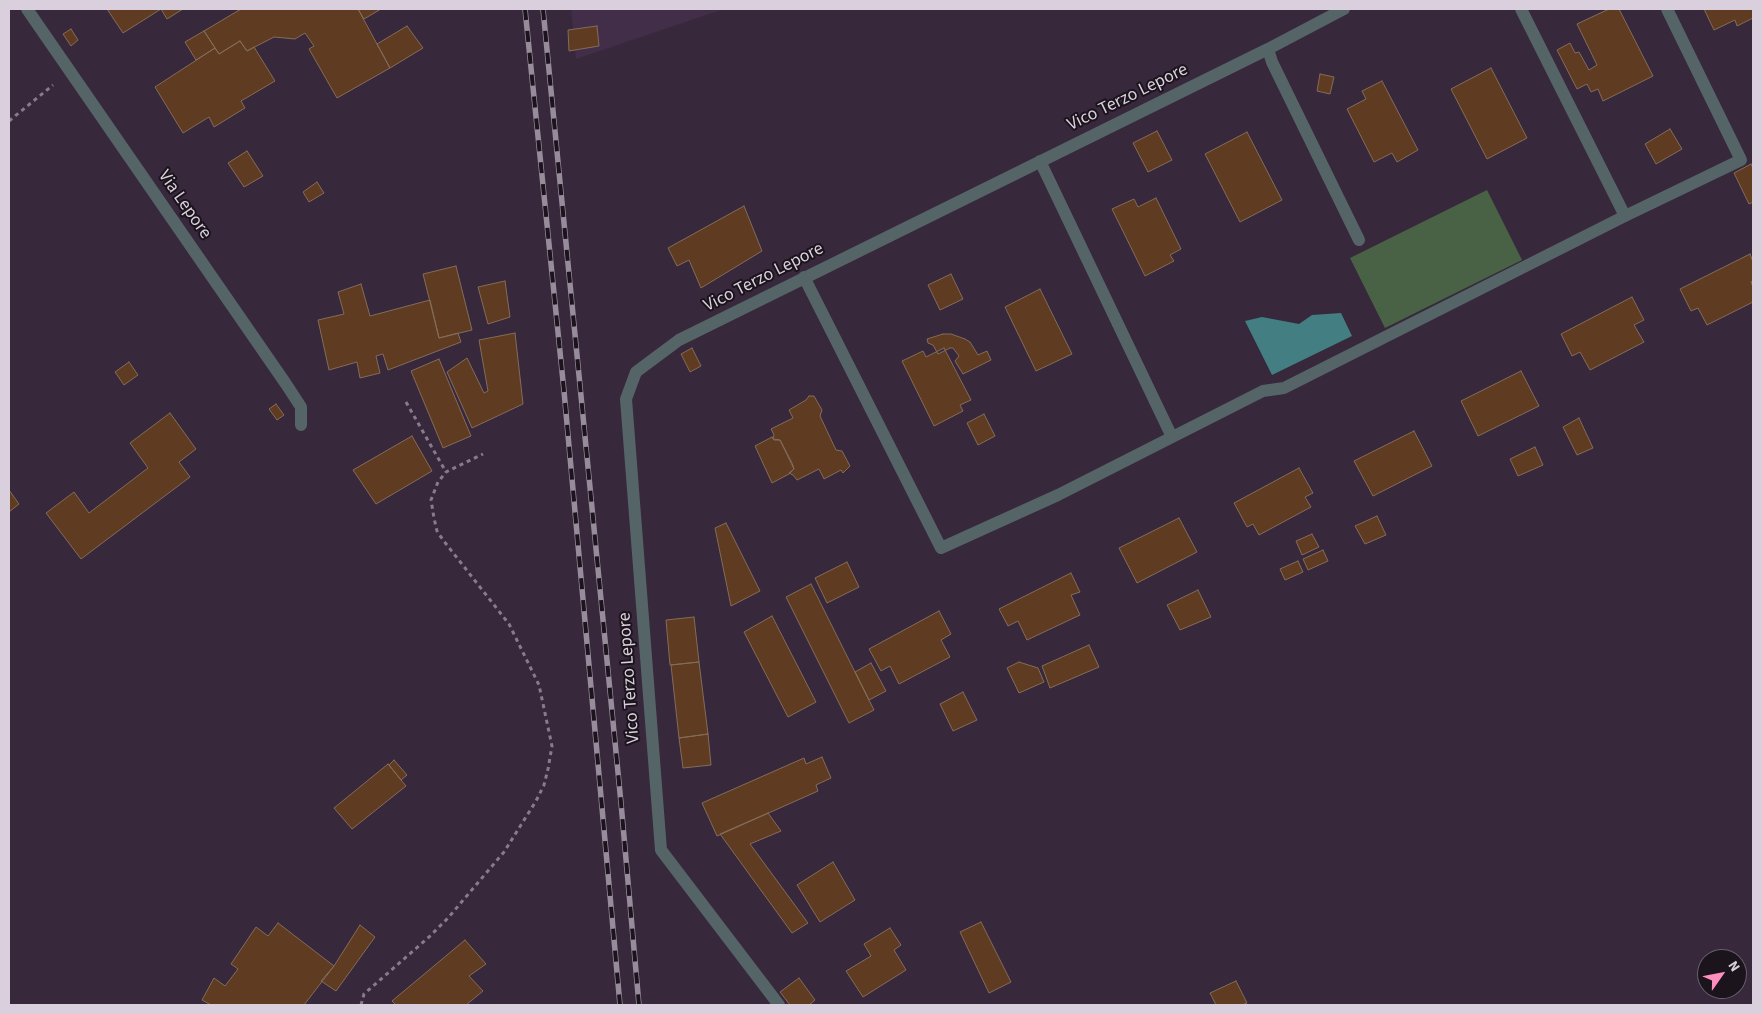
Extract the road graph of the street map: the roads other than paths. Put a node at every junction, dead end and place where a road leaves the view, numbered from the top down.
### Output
1 (27, 9) edge
2 (1344, 9) edge
3 (1520, 9) edge
4 (1667, 9) edge
5 (1268, 49) junction
6 (1040, 161) junction
7 (1625, 216) junction
8 (1359, 240) dead end
9 (804, 277) junction
10 (301, 425) dead end
11 (1172, 437) junction
12 (779, 1005) edge

1 - 10 street, Via Lepore
2 - 5 street, Vico Terzo Lepore
3 - 7 street
4 - 7 street
5 - 6 street, Vico Terzo Lepore
5 - 8 street
6 - 9 street, Vico Terzo Lepore
6 - 11 street
7 - 11 street
9 - 11 street
9 - 12 street, Vico Terzo Lepore

